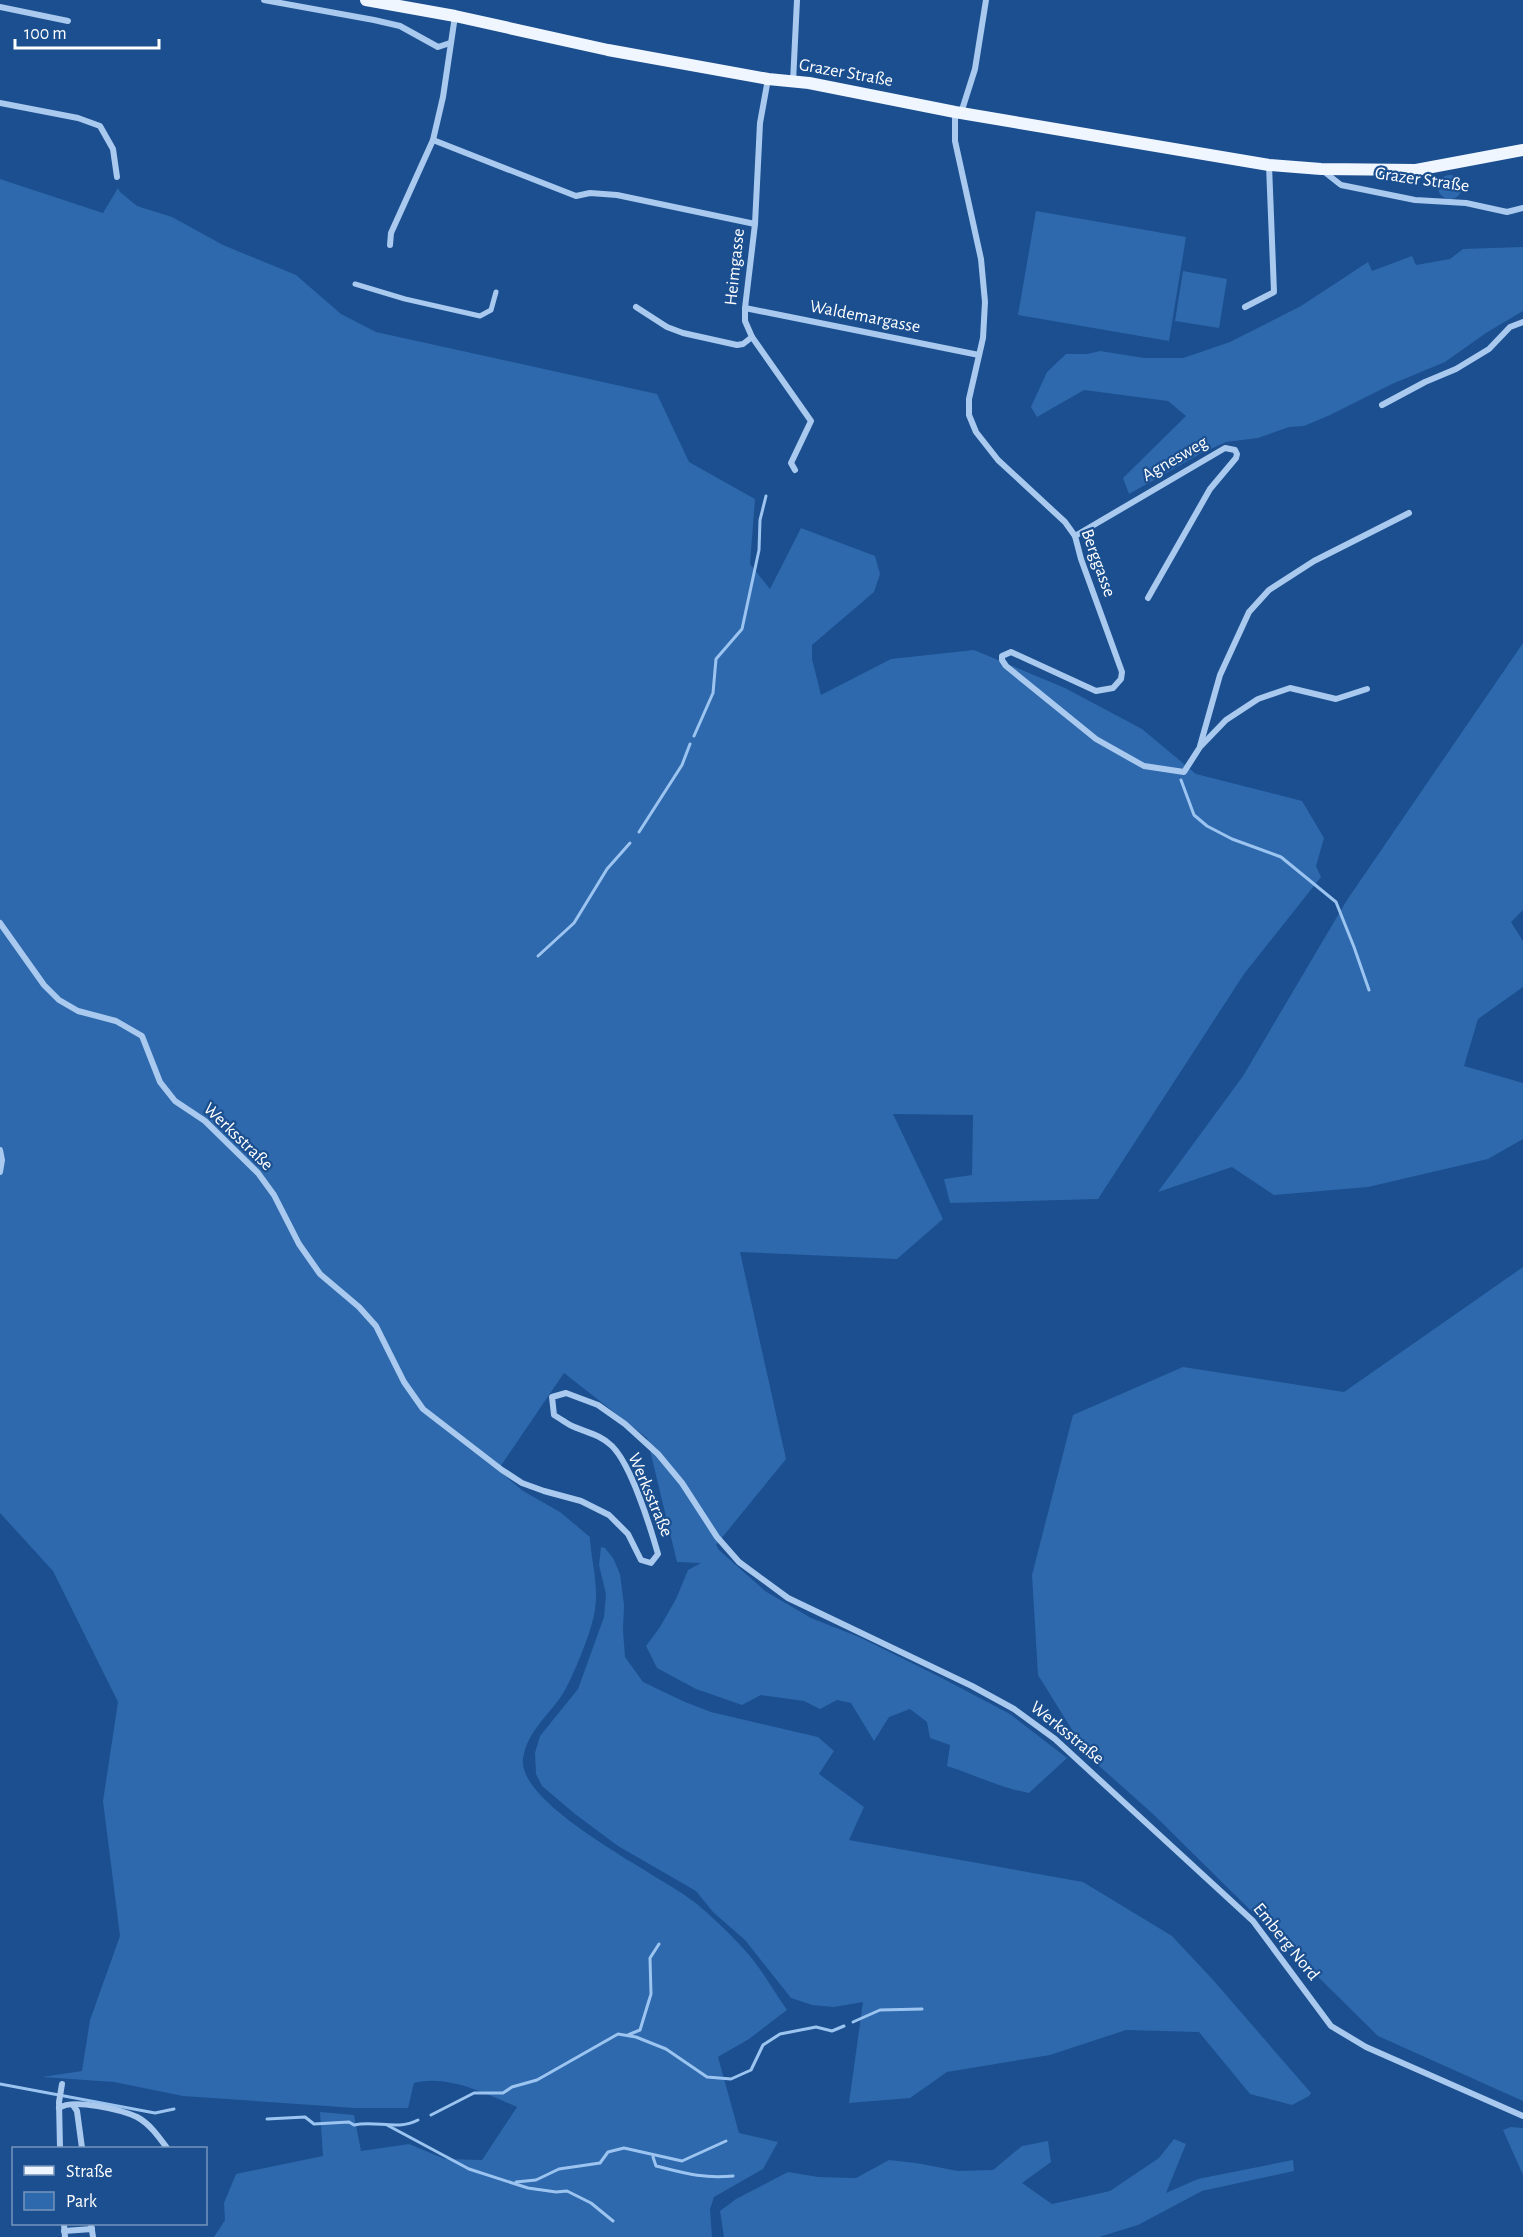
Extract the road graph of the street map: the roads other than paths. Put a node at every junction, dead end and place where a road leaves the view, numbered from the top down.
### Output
1 (264, 0) edge
2 (366, 0) edge
3 (797, 0) edge
4 (986, 0) edge
5 (0, 7) edge
6 (455, 16) junction
7 (68, 21) dead end
8 (450, 44) junction
9 (768, 79) junction
10 (793, 82) junction
11 (0, 103) edge
12 (958, 113) junction
13 (433, 140) junction
14 (1523, 150) edge
15 (1269, 165) junction
16 (1321, 169) junction
17 (117, 177) dead end
18 (1523, 208) edge
19 (755, 224) junction
20 (390, 245) dead end
21 (355, 284) dead end
22 (496, 292) dead end
23 (1245, 307) dead end
24 (636, 308) dead end
25 (745, 308) junction
26 (1523, 322) edge
27 (752, 337) junction
28 (980, 356) junction
29 (1382, 405) dead end
30 (795, 470) dead end
31 (1409, 513) dead end
32 (1075, 536) junction
33 (1148, 598) dead end
34 (1367, 689) dead end
35 (1200, 747) junction
36 (0, 923) edge
37 (0, 1150) edge
38 (0, 1172) edge
39 (1159, 1834) joint
40 (62, 2084) dead end
41 (59, 2105) junction
42 (73, 2105) junction
43 (1523, 2116) edge
44 (60, 2147) edge
45 (82, 2147) edge
46 (166, 2147) edge
47 (92, 2226) edge
48 (64, 2230) edge
49 (93, 2237) edge

1 - 8 street
2 - 6 main road, Grazer Straße
3 - 10 street
4 - 12 street, Berggasse
5 - 7 street
6 - 8 street
6 - 9 main road, Grazer Straße
8 - 13 street
9 - 10 main road, Grazer Straße
9 - 19 street, Heimgasse
10 - 12 main road, Grazer Straße
11 - 17 street
12 - 15 main road, Grazer Straße
12 - 28 street, Berggasse
13 - 19 street
13 - 20 street
14 - 16 main road, Grazer Straße
15 - 16 main road, Grazer Straße
15 - 23 street
16 - 18 street, Grazer Straße
19 - 25 street, Heimgasse
21 - 22 street
24 - 27 street
25 - 27 street, Heimgasse
25 - 28 street, Waldemargasse
26 - 29 street
27 - 30 street, Heimgasse
28 - 32 street, Berggasse
31 - 35 street, Berggasse
32 - 33 street, Agnesweg
32 - 35 street, Berggasse
34 - 35 street, Berggasse
36 - 39 street, Werksstraße
37 - 38 street
39 - 43 street, Emberg Nord
40 - 41 street
41 - 42 street
41 - 44 street
42 - 45 street
42 - 46 street
47 - 48 street
47 - 49 street

